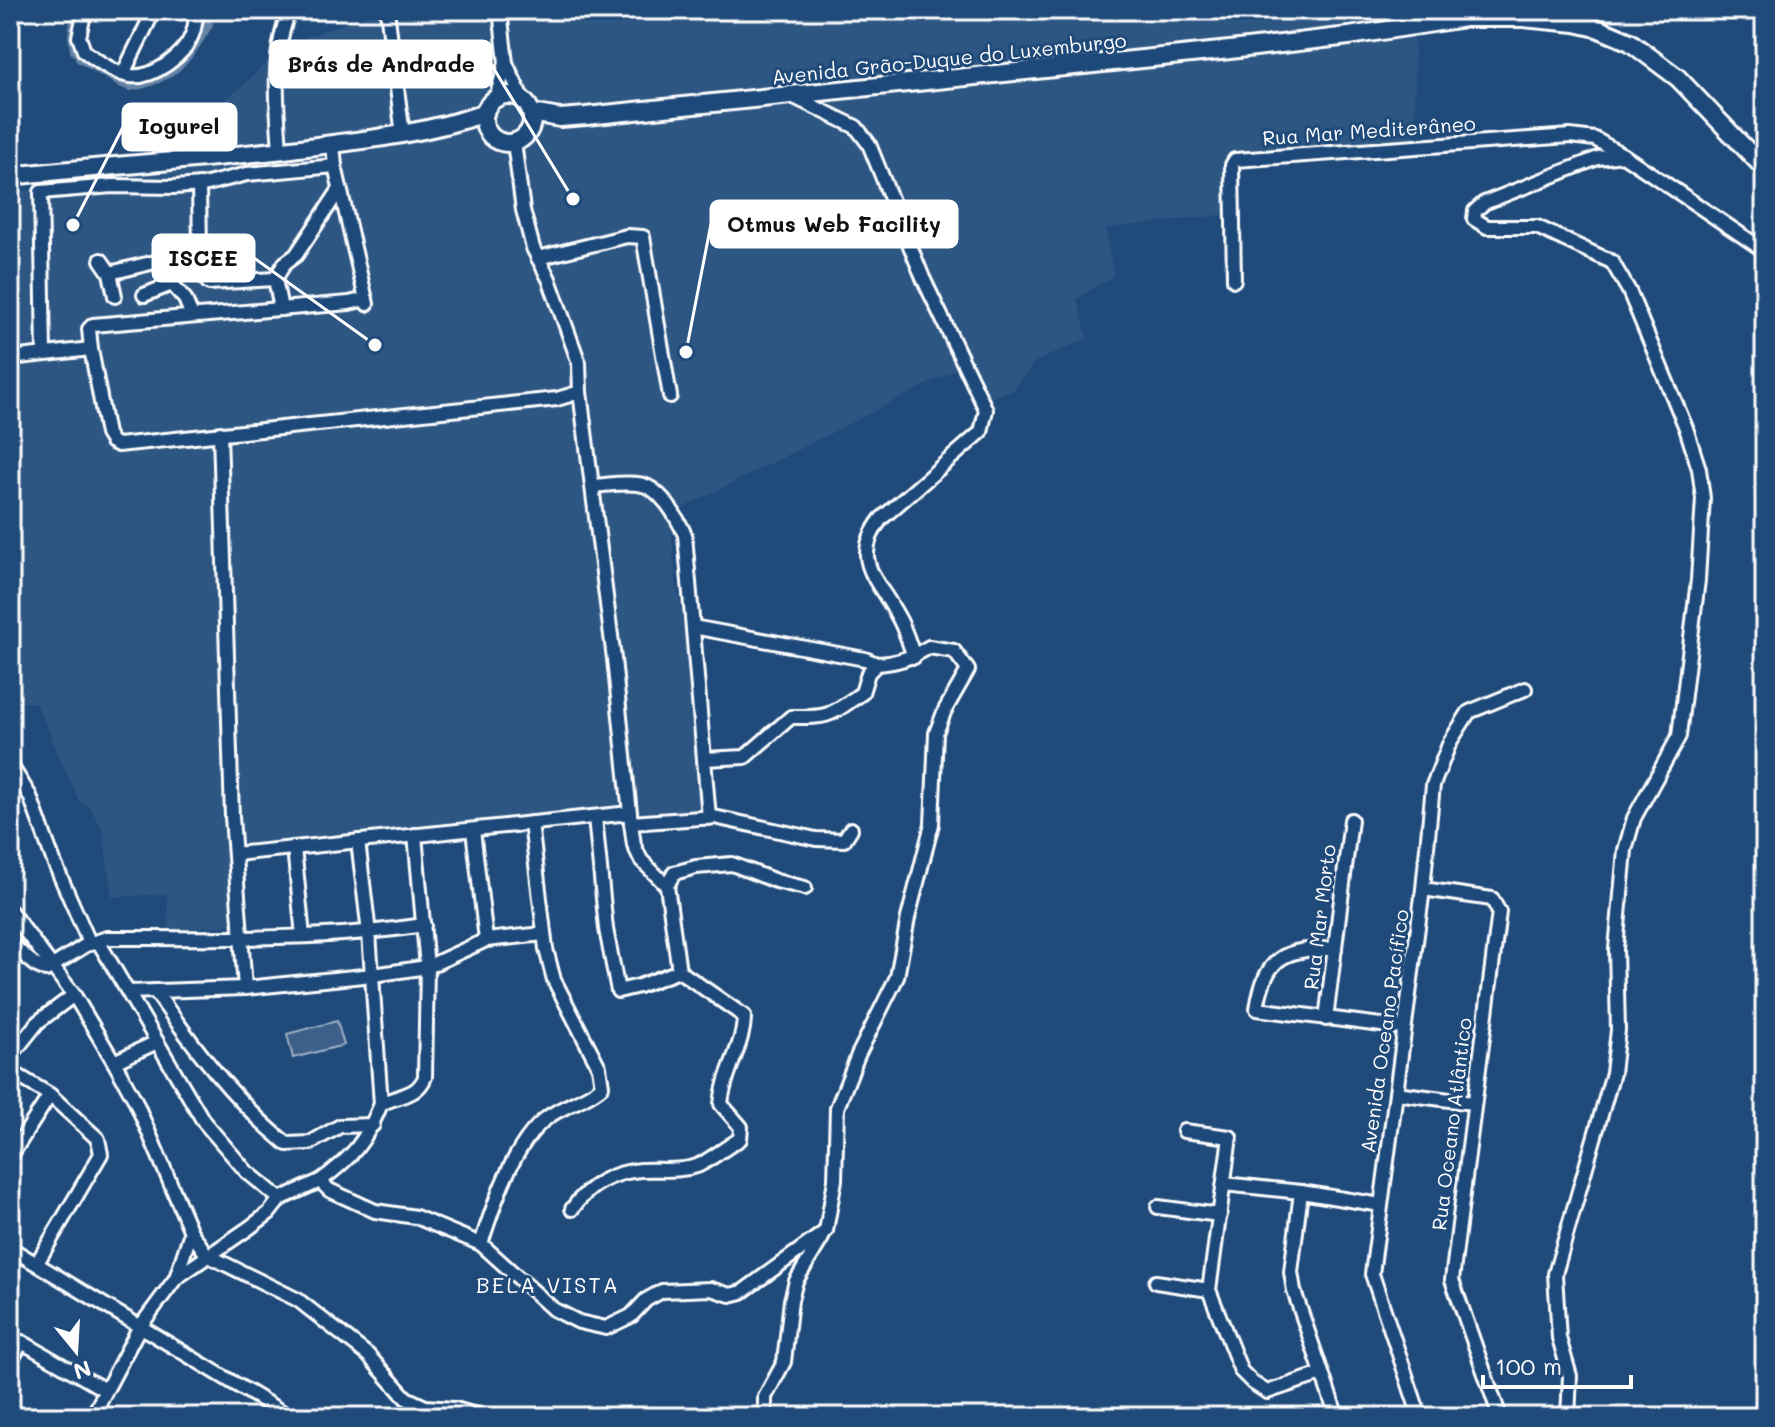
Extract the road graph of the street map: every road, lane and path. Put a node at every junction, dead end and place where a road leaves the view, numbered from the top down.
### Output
1 (85, 10) edge
2 (154, 10) edge
3 (197, 10) edge
4 (290, 10) edge
5 (387, 10) edge
6 (500, 10) edge
7 (506, 63) junction
8 (123, 74) junction
9 (791, 95) junction
10 (496, 98) junction
11 (485, 113) junction
12 (528, 114) junction
13 (452, 125) junction
14 (403, 135) junction
15 (492, 137) junction
16 (514, 142) junction
17 (333, 144) junction
18 (280, 150) junction
19 (1623, 155) junction
20 (335, 166) junction
21 (1765, 169) edge
22 (10, 176) edge
23 (199, 185) junction
24 (340, 189) junction
25 (1765, 251) edge
26 (538, 258) junction
27 (101, 260) dead end
28 (110, 273) junction
29 (275, 279) junction
30 (1234, 280) dead end
31 (172, 284) junction
32 (144, 295) dead end
33 (115, 296) dead end
34 (281, 309) junction
35 (192, 316) junction
36 (91, 349) junction
37 (44, 353) junction
38 (10, 358) edge
39 (580, 392) junction
40 (670, 396) dead end
41 (220, 433) junction
42 (592, 486) junction
43 (693, 627) junction
44 (914, 657) junction
45 (877, 664) junction
46 (1525, 689) dead end
47 (704, 759) junction
48 (10, 764) edge
49 (595, 817) junction
50 (630, 818) junction
51 (709, 818) junction
52 (1351, 820) dead end
53 (531, 823) junction
54 (851, 829) dead end
55 (473, 830) junction
56 (415, 835) junction
57 (358, 841) junction
58 (294, 848) junction
59 (235, 854) junction
60 (667, 886) junction
61 (805, 888) dead end
62 (1423, 889) junction
63 (10, 911) edge
64 (424, 925) junction
65 (369, 933) junction
66 (544, 934) junction
67 (303, 936) junction
68 (243, 939) junction
69 (486, 940) junction
70 (10, 943) edge
71 (94, 943) junction
72 (1335, 949) junction
73 (53, 965) junction
74 (427, 967) junction
75 (679, 971) junction
76 (373, 975) junction
77 (245, 988) junction
78 (155, 991) junction
79 (128, 992) junction
80 (74, 995) junction
81 (1326, 1019) junction
82 (1404, 1028) junction
83 (157, 1042) junction
84 (10, 1057) edge
85 (114, 1062) junction
86 (10, 1071) edge
87 (1396, 1093) junction
88 (50, 1095) junction
89 (1473, 1103) junction
90 (381, 1104) junction
91 (373, 1125) junction
92 (1184, 1131) dead end
93 (10, 1157) edge
94 (320, 1181) junction
95 (1224, 1184) junction
96 (1301, 1192) junction
97 (280, 1199) junction
98 (1381, 1205) junction
99 (1158, 1207) dead end
100 (572, 1209) dead end
101 (1220, 1215) junction
102 (826, 1231) junction
103 (191, 1232) junction
104 (481, 1244) junction
105 (10, 1248) edge
106 (207, 1255) junction
107 (37, 1263) junction
108 (176, 1278) junction
109 (1156, 1282) dead end
110 (1209, 1290) junction
111 (139, 1328) junction
112 (10, 1362) edge
113 (1321, 1374) junction
114 (105, 1390) junction
115 (455, 1413) edge
116 (98, 1415) edge
117 (287, 1416) edge
118 (483, 1417) edge
119 (765, 1417) edge
120 (1337, 1417) edge
121 (1420, 1417) edge
122 (1500, 1417) edge
123 (1568, 1417) edge

1 - 8 street
2 - 8 street
3 - 8 street
4 - 18 street
5 - 14 street
6 - 7 street
7 - 10 street
7 - 12 street
9 - 12 main road, Avenida Grão-Duque do Luxemburgo
9 - 21 main road, Avenida Grão-Duque do Luxemburgo
9 - 44 street
10 - 11 main road
10 - 12 main road
11 - 13 main road
11 - 15 main road
12 - 16 main road
13 - 14 main road
13 - 15 main road
14 - 17 main road
15 - 16 main road
16 - 26 street
17 - 18 main road
17 - 20 street
18 - 22 main road
19 - 25 street
19 - 30 street, Rua Mar Mediterâneo
19 - 123 street
20 - 23 street
20 - 24 street
23 - 29 street
23 - 37 street
24 - 29 street
24 - 34 street
26 - 39 street
26 - 40 street
27 - 28 street
28 - 31 street
28 - 33 street
29 - 34 street
31 - 32 street
31 - 35 street
34 - 35 street
35 - 36 street
36 - 37 street
36 - 41 street
37 - 38 street
39 - 41 street
39 - 42 street
41 - 59 street
42 - 43 street
42 - 50 street
43 - 45 street
43 - 47 street
44 - 45 street
44 - 102 street
45 - 47 street
46 - 62 street, Avenida Oceano Pacífico
47 - 51 street
48 - 71 street
49 - 50 street
49 - 53 street
49 - 75 street
50 - 51 street
50 - 60 street
51 - 54 street
52 - 72 street, Rua Mar Morto
53 - 55 street
53 - 66 street
55 - 56 street
55 - 69 street
56 - 57 street
56 - 64 street
57 - 58 street
57 - 65 street
58 - 59 street
58 - 67 street
59 - 68 street
60 - 61 street
60 - 75 street
62 - 82 street, Avenida Oceano Pacífico
62 - 89 street, Rua Oceano Atlântico
63 - 73 street
64 - 65 street
64 - 74 street
65 - 67 street
65 - 76 street
66 - 69 street
66 - 104 street
67 - 68 street
68 - 71 street
68 - 77 street
69 - 74 street
70 - 73 street
71 - 73 street
71 - 79 street
72 - 81 street, Rua Mar Morto
72 - 81 street
73 - 80 street
74 - 76 street
74 - 90 street
75 - 100 street
76 - 77 street
76 - 90 street
77 - 78 street
78 - 79 street
78 - 91 street
79 - 83 street
80 - 84 street
80 - 85 street
81 - 82 street
82 - 87 street, Avenida Oceano Pacífico
83 - 85 street
83 - 97 street
85 - 103 street
86 - 88 street
87 - 89 street
87 - 98 street, Avenida Oceano Pacífico
88 - 93 street
88 - 107 street
89 - 122 street, Rua Oceano Atlântico
90 - 91 street
91 - 94 street
92 - 95 street
94 - 97 street
94 - 104 street
95 - 96 street
95 - 101 street
96 - 98 street
96 - 113 street
97 - 106 street
98 - 121 street, Avenida Oceano Pacífico
99 - 101 street
101 - 110 street
102 - 104 street
102 - 119 street
103 - 106 street
103 - 108 street
105 - 107 street
106 - 108 street
106 - 115 street
107 - 111 street
108 - 111 street
109 - 110 street
110 - 113 street
111 - 114 street
111 - 117 street
112 - 114 street
113 - 120 street
114 - 116 street
115 - 118 street

